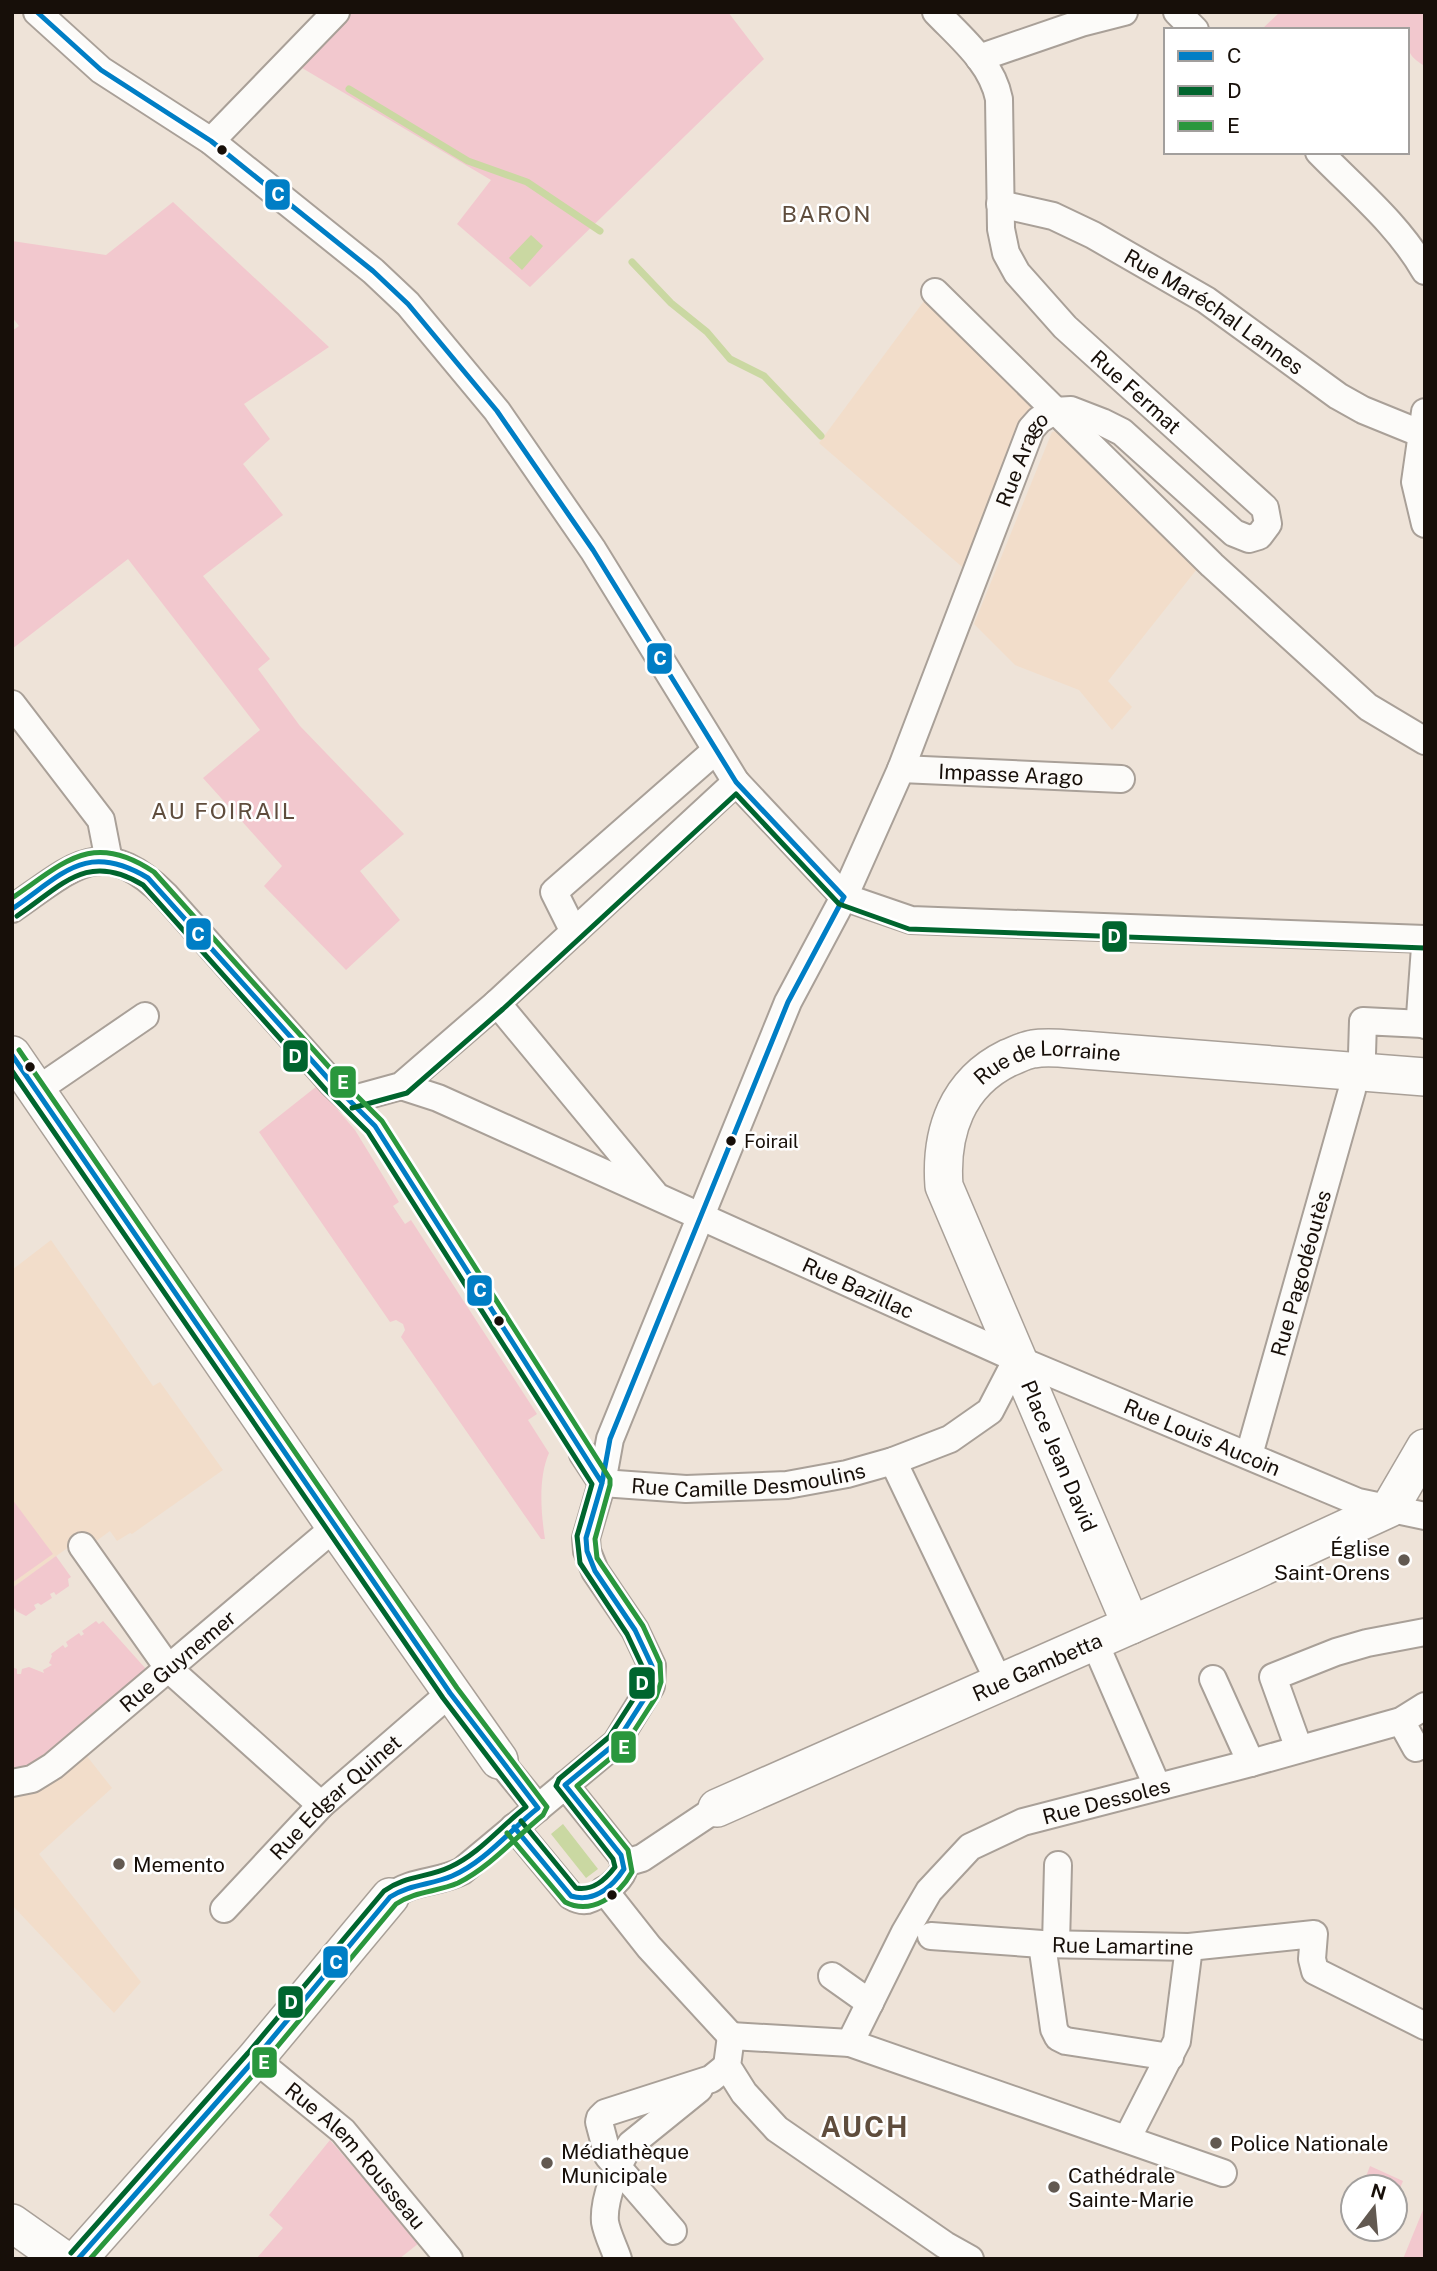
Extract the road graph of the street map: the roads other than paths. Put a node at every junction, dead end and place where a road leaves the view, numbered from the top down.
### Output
1 (37, 12) edge
2 (336, 12) edge
3 (936, 12) edge
4 (1124, 12) edge
5 (1177, 12) edge
6 (1076, 18) edge
7 (1193, 28) edge
8 (979, 58) junction
9 (211, 141) junction
10 (1321, 154) edge
11 (1000, 204) junction
12 (1425, 271) edge
13 (935, 292) dead end
14 (1054, 411) junction
15 (1423, 423) edge
16 (1425, 524) edge
17 (12, 704) edge
18 (1425, 741) edge
19 (711, 744) junction
20 (901, 769) junction
21 (1121, 779) dead end
22 (736, 782) junction
23 (109, 861) junction
24 (844, 897) junction
25 (12, 909) edge
26 (574, 932) junction
27 (1425, 939) edge
28 (1425, 947) edge
29 (497, 1003) junction
30 (145, 1016) dead end
31 (1424, 1025) edge
32 (1362, 1054) dead end
33 (23, 1071) edge
34 (1425, 1077) edge
35 (401, 1086) junction
36 (1352, 1090) dead end
37 (659, 1199) junction
38 (700, 1217) junction
39 (1017, 1359) junction
40 (1425, 1448) edge
41 (583, 1454) dead end
42 (1248, 1455) junction
43 (893, 1461) junction
44 (602, 1483) junction
45 (1390, 1508) junction
46 (1425, 1516) edge
47 (335, 1527) junction
48 (82, 1546) dead end
49 (1131, 1625) junction
50 (1425, 1632) edge
51 (1094, 1641) junction
52 (169, 1669) junction
53 (1213, 1679) dead end
54 (999, 1682) junction
55 (450, 1693) junction
56 (1425, 1706) edge
57 (1401, 1721) junction
58 (1416, 1748) dead end
59 (1299, 1749) junction
60 (499, 1760) joint
61 (1251, 1763) junction
62 (12, 1783) edge
63 (565, 1786) junction
64 (1157, 1786) junction
65 (321, 1805) junction
66 (538, 1808) junction
67 (717, 1808) joint
68 (514, 1827) junction
69 (625, 1863) junction
70 (1058, 1865) dead end
71 (604, 1890) junction
72 (390, 1897) joint
73 (224, 1909) dead end
74 (931, 1936) dead end
75 (1049, 1944) junction
76 (1189, 1947) junction
77 (832, 1976) dead end
78 (870, 2003) junction
79 (1425, 2026) edge
80 (731, 2036) junction
81 (850, 2043) junction
82 (1170, 2057) junction
83 (254, 2059) junction
84 (719, 2073) junction
85 (1127, 2139) junction
86 (617, 2168) junction
87 (1223, 2174) dead end
88 (12, 2223) edge
89 (673, 2231) dead end
90 (63, 2259) edge
91 (78, 2259) edge
92 (449, 2259) edge
93 (618, 2259) edge
94 (970, 2259) edge

1 - 9 street
2 - 9 street
3 - 8 street, Rue Fermat
4 - 6 street
5 - 7 street
6 - 8 street
8 - 11 street, Rue Fermat
9 - 19 street
10 - 12 street
11 - 14 street, Rue Fermat
11 - 15 street, Rue Maréchal Lannes
13 - 14 street
14 - 18 street, Rue Arago
14 - 20 street, Rue Arago
15 - 16 street
17 - 23 street
19 - 22 street
19 - 26 street
20 - 21 street, Impasse Arago
20 - 24 street, Rue Arago
22 - 24 street
22 - 26 street
23 - 25 street
23 - 35 street
24 - 27 street
24 - 38 street, Rue Arago
26 - 29 street
28 - 31 street
29 - 35 street
29 - 37 street
30 - 33 street
31 - 32 street
33 - 47 main road
34 - 39 main road, Rue de Lorraine
35 - 37 street, Rue Bazillac
36 - 42 street, Rue Pagodéoutès
37 - 38 street, Rue Bazillac
38 - 39 street, Rue Bazillac
38 - 44 street, Rue Arago
39 - 42 street, Rue Louis Aucoin
39 - 43 street, Place Jean David
39 - 49 main road, Place Jean David
40 - 45 main road
41 - 44 street
42 - 45 street, Rue Louis Aucoin
43 - 44 street, Rue Camille Desmoulins
43 - 54 street
44 - 63 street, Rue Arago
45 - 46 street, Rue Louis Aucoin
45 - 49 main road, Rue Gambetta
47 - 52 street, Rue Guynemer
47 - 55 main road
48 - 52 street
49 - 51 main road, Rue Gambetta
50 - 59 street
51 - 54 main road, Rue Gambetta
51 - 64 street
52 - 62 street, Rue Guynemer
52 - 65 street
53 - 61 street
54 - 67 main road, Rue Gambetta
55 - 60 main road
55 - 65 street, Rue Edgar Quinet
56 - 57 street, Rue Dessoles
57 - 58 street
57 - 59 street, Rue Dessoles
59 - 61 street, Rue Dessoles
60 - 66 street
61 - 64 street, Rue Dessoles
63 - 66 street
63 - 69 street
64 - 78 street, Rue Dessoles
65 - 73 street, Rue Edgar Quinet
66 - 68 street
67 - 69 street, Rue Gambetta
68 - 71 street
68 - 72 street
69 - 71 street
70 - 75 street
71 - 80 street
72 - 83 main road
74 - 75 street, Rue Lamartine
75 - 76 street, Rue Lamartine
75 - 82 street
76 - 79 street, Rue Lamartine
76 - 82 street
77 - 78 street
78 - 81 street, Rue Dessoles
80 - 81 street
80 - 84 street
81 - 85 street
82 - 85 street
83 - 91 main road
83 - 92 street, Rue Alem Rousseau
84 - 86 street
84 - 86 street
84 - 94 street
85 - 87 street
86 - 89 street
86 - 93 street
88 - 90 main road

